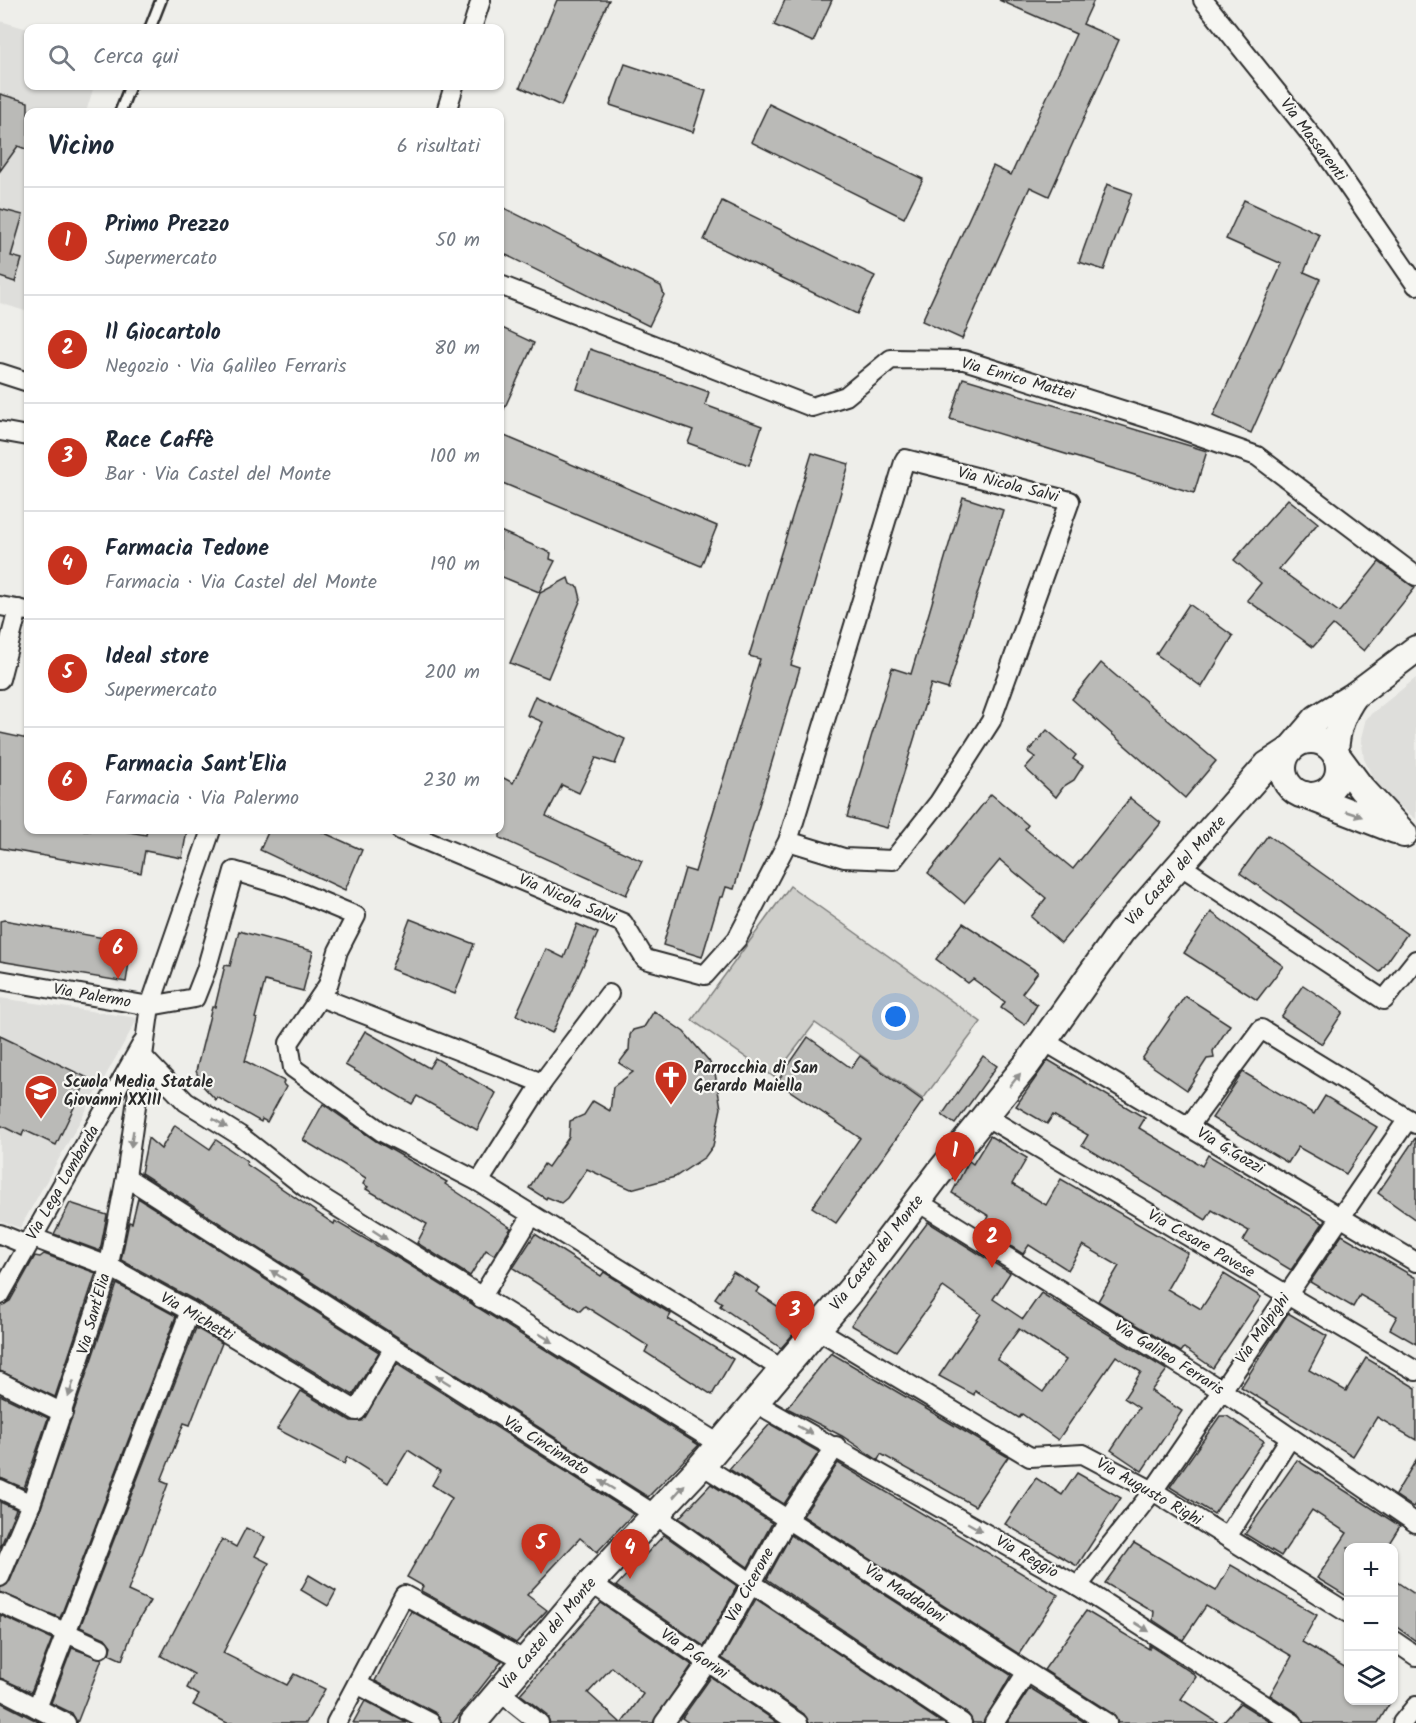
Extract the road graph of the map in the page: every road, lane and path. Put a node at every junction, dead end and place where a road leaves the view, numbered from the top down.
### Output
1 (161, 0) edge
2 (481, 0) edge
3 (1203, 0) edge
4 (152, 24) edge
5 (473, 24) edge
6 (128, 90) edge
7 (453, 90) edge
8 (122, 108) edge
9 (447, 108) edge
10 (1416, 285) edge
11 (504, 287) edge
12 (0, 374) edge
13 (24, 381) edge
14 (0, 431) edge
15 (24, 435) edge
16 (1416, 576) edge
17 (15, 609) edge
18 (1416, 649) edge
19 (0, 679) edge
20 (1355, 695) junction
21 (1290, 749) junction
22 (1335, 753) junction
23 (1299, 792) junction
24 (1242, 797) junction
25 (210, 834) edge
26 (410, 834) edge
27 (1410, 838) edge
28 (788, 841) junction
29 (1181, 866) junction
30 (1416, 960) edge
31 (0, 980) edge
32 (609, 994) dead end
33 (320, 996) junction
34 (150, 1006) junction
35 (145, 1040) junction
36 (1044, 1041) junction
37 (145, 1059) junction
38 (542, 1083) junction
39 (985, 1116) junction
40 (1412, 1121) edge
41 (1189, 1126) junction
42 (126, 1177) junction
43 (479, 1182) junction
44 (918, 1202) junction
45 (532, 1215) junction
46 (1340, 1216) junction
47 (0, 1234) edge
48 (29, 1241) junction
49 (1416, 1262) edge
50 (108, 1266) junction
51 (1287, 1294) junction
52 (0, 1295) edge
53 (481, 1298) junction
54 (190, 1311) junction
55 (817, 1329) junction
56 (393, 1349) junction
57 (782, 1370) junction
58 (1416, 1371) edge
59 (0, 1382) edge
60 (1221, 1390) junction
61 (754, 1402) junction
62 (63, 1413) junction
63 (1290, 1438) junction
64 (719, 1444) junction
65 (836, 1446) junction
66 (702, 1465) junction
67 (0, 1489) edge
68 (1153, 1491) junction
69 (31, 1504) junction
70 (657, 1516) junction
71 (788, 1518) junction
72 (1416, 1523) edge
73 (1227, 1537) junction
74 (0, 1577) edge
75 (750, 1582) junction
76 (591, 1583) junction
77 (1078, 1586) junction
78 (0, 1603) edge
79 (1344, 1610) edge
80 (67, 1633) junction
81 (1398, 1644) edge
82 (100, 1647) dead end
83 (1416, 1656) edge
84 (526, 1661) junction
85 (707, 1663) junction
86 (1027, 1672) junction
87 (357, 1684) junction
88 (0, 1689) edge
89 (500, 1692) junction
90 (1416, 1706) edge
91 (37, 1708) junction
92 (66, 1723) edge
93 (336, 1723) edge
94 (431, 1723) edge
95 (473, 1723) edge
96 (539, 1723) edge
97 (664, 1723) edge
98 (798, 1723) edge
99 (962, 1723) edge
100 (994, 1723) edge
101 (1107, 1723) edge
102 (1293, 1723) edge
103 (1402, 1723) edge

1 - 4 lane
2 - 5 street
3 - 10 street, Via Massarenti
6 - 8 lane
7 - 9 street
11 - 16 street, Via Enrico Mattei
12 - 13 street
14 - 15 street
17 - 19 street
18 - 20 main road, Via Castel del Monte
20 - 21 main road, Via Castel del Monte
20 - 22 main road, Via Castel del Monte
21 - 22 main road
21 - 23 main road
21 - 24 main road, Via Castel del Monte
22 - 23 main road, Via Castel del Monte
22 - 27 main road
23 - 24 main road, Via Castel del Monte
23 -> 27 main road
24 - 29 main road, Via Castel del Monte
25 - 34 street
26 - 28 street, Via Nicola Salvi
28 - 28 street, Via Nicola Salvi
29 - 30 street
29 - 36 main road, Via Castel del Monte
31 - 34 street, Via Palermo
32 - 38 street
33 - 34 street
33 - 38 street
33 - 43 street
34 - 35 street, Via Palermo
35 - 37 street, Via Sant'Elia
35 - 48 street, Via Lega Lombarda
39 -> 36 main road, Via Castel del Monte
36 - 41 street, Via G.Gozzi
37 -> 42 street, Via Sant'Elia
37 -> 53 street
38 - 43 street
39 - 44 main road, Via Castel del Monte
39 - 51 street, Via Cesare Pavese
40 - 41 street
40 - 46 street, Via Malpighi
41 - 46 street, Via G.Gozzi
42 - 50 street, Via Sant'Elia
56 -> 42 street, Via Cincinnato
43 - 45 street
44 - 55 main road, Via Castel del Monte
44 - 60 street, Via Galileo Ferraris
45 - 53 street
45 - 57 street
46 - 49 street, Via G.Gozzi
46 - 51 street, Via Malpighi
47 - 48 street, Via Michetti
48 - 50 street, Via Michetti
48 - 52 street, Via Lega Lombarda
50 - 54 street, Via Michetti
50 -> 62 street, Via Sant'Elia
51 - 58 street, Via Cesare Pavese
51 - 60 street, Via Malpighi
53 -> 64 street
54 - 56 street, Via Michetti
54 - 80 street
55 - 57 main road, Via Castel del Monte
55 - 68 street, Via Augusto Righi
70 -> 56 street, Via Cincinnato
57 - 61 main road, Via Castel del Monte
59 - 62 street
60 - 63 street, Via Galileo Ferraris
60 - 68 street, Via Malpighi
61 - 64 main road, Via Castel del Monte
61 -> 65 street, Via Reggio
62 - 69 street, Via Sant'Elia
63 - 72 street, Via Galileo Ferraris
63 - 73 street
64 - 66 main road, Via Castel del Monte
65 - 71 street, Via Cicerone
65 -> 77 street, Via Reggio
70 -> 66 main road, Via Castel del Monte
66 - 71 street, Via Maddaloni
67 - 69 street
68 - 73 street, Via Augusto Righi
68 - 77 street, Via Malpighi
69 - 74 street, Via Sant'Elia
70 - 75 street, Via Cincinnato
70 - 76 main road, Via Castel del Monte
71 - 75 street, Via Cicerone
71 - 86 street, Via Maddaloni
73 - 79 street, Via Augusto Righi
75 - 85 street, Via Cicerone
75 - 99 street, Via Cincinnato
76 - 84 main road, Via Castel del Monte
76 - 85 street, Via P.Gorini
77 -> 102 street, Via Reggio
78 - 80 street
80 - 82 street
80 - 91 street
81 - 83 street
84 - 87 street
84 - 89 main road, Via Castel del Monte
85 - 97 street, Via Cicerone
85 - 98 street, Via P.Gorini
86 - 100 street
86 - 101 street, Via Maddaloni
87 - 93 street
87 - 94 street
88 - 91 street
89 - 95 main road, Via Castel del Monte
89 - 96 street
90 - 103 street
91 - 92 street

